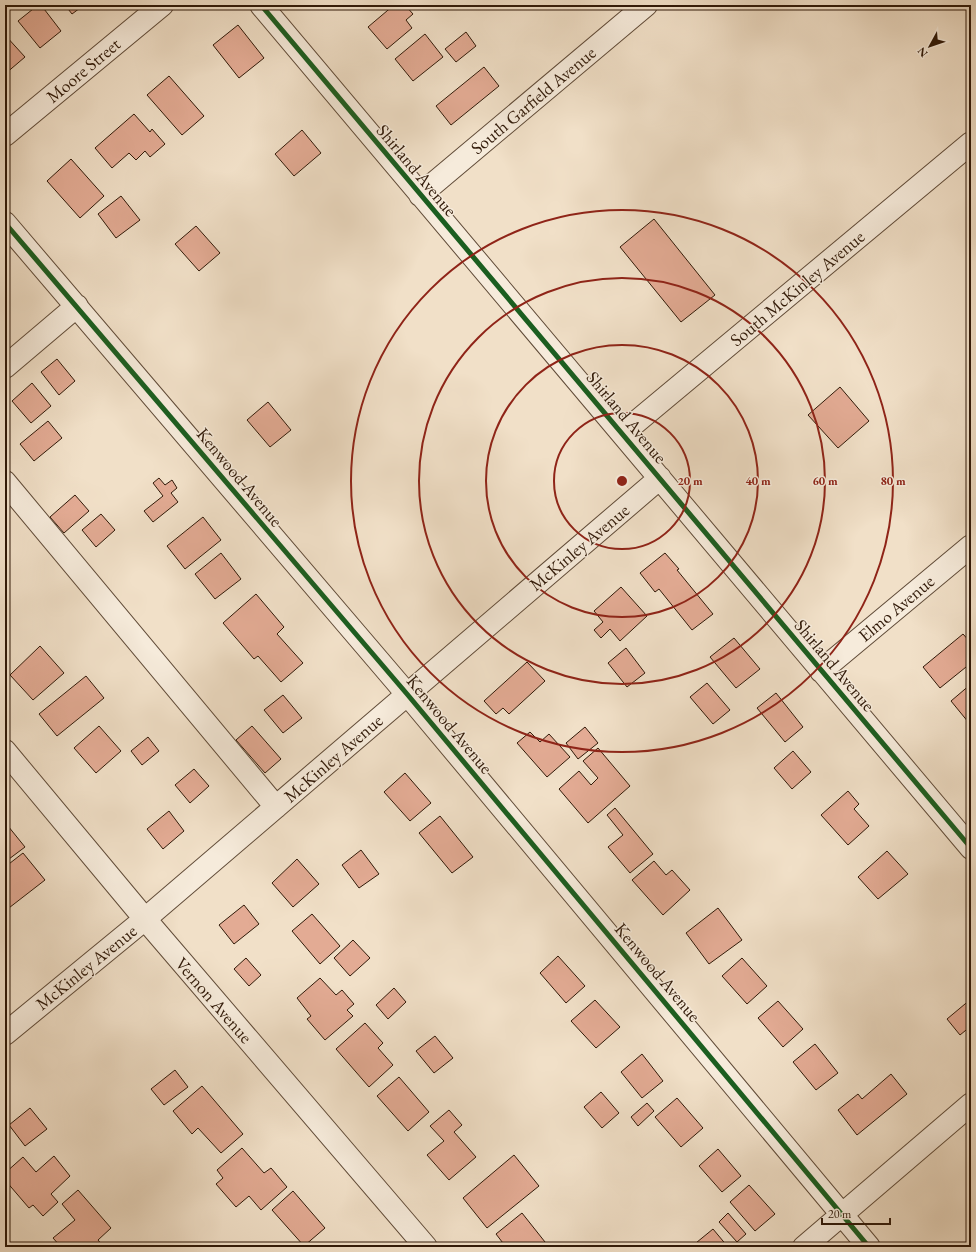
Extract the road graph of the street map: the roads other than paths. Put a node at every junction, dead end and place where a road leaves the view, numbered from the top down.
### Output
1 (162, 5) edge
2 (261, 5) edge
3 (646, 5) edge
4 (5, 136) edge
5 (971, 143) edge
6 (420, 195) junction
7 (5, 223) edge
8 (77, 306) junction
9 (5, 367) edge
10 (622, 433) junction
11 (660, 478) junction
12 (5, 482) edge
13 (971, 546) edge
14 (821, 671) junction
15 (407, 694) junction
16 (5, 751) edge
17 (276, 807) junction
18 (971, 848) edge
19 (145, 919) junction
20 (5, 1034) edge
21 (971, 1104) edge
22 (842, 1214) junction
23 (426, 1247) edge
24 (804, 1247) edge
25 (869, 1247) edge

1 - 4 street, Moore Street
2 - 6 street, Shirland Avenue
3 - 6 street, South Garfield Avenue
5 - 10 street, South McKinley Avenue
6 - 10 street, Shirland Avenue
7 - 8 street, Kenwood Avenue
8 - 9 street
8 - 15 street, Kenwood Avenue
10 - 11 street, Shirland Avenue
11 - 14 street, Shirland Avenue
11 - 15 street, McKinley Avenue
12 - 17 street
13 - 14 street, Elmo Avenue
14 - 18 street, Shirland Avenue
15 - 17 street, McKinley Avenue
15 - 22 street, Kenwood Avenue
16 - 19 street, Vernon Avenue
17 - 19 street, McKinley Avenue
19 - 20 street, McKinley Avenue
19 - 23 street, Vernon Avenue
21 - 22 street
22 - 24 street
22 - 25 street, Kenwood Avenue

